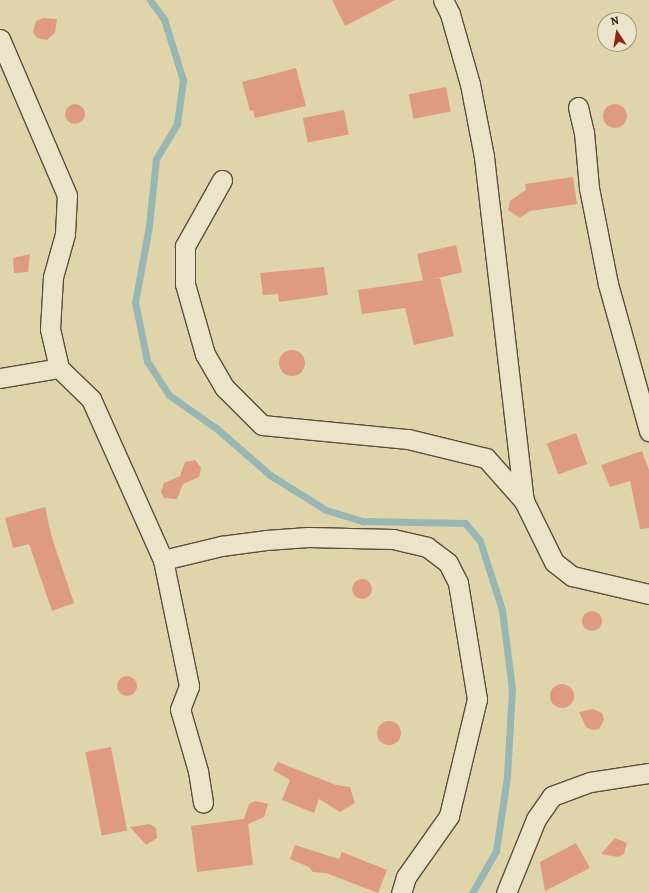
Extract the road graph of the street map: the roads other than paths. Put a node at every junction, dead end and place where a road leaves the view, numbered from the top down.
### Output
1 (443, 0) edge
2 (0, 39) edge
3 (578, 107) dead end
4 (222, 180) dead end
5 (59, 368) junction
6 (0, 378) edge
7 (649, 431) edge
8 (524, 501) junction
9 (163, 560) junction
10 (649, 594) edge
11 (649, 773) edge
12 (203, 803) dead end
13 (401, 893) edge
14 (506, 893) edge

1 - 8 street
2 - 5 street
3 - 7 street
4 - 8 street
5 - 6 street
5 - 9 street
8 - 10 street
9 - 12 street
9 - 13 street
11 - 14 street

